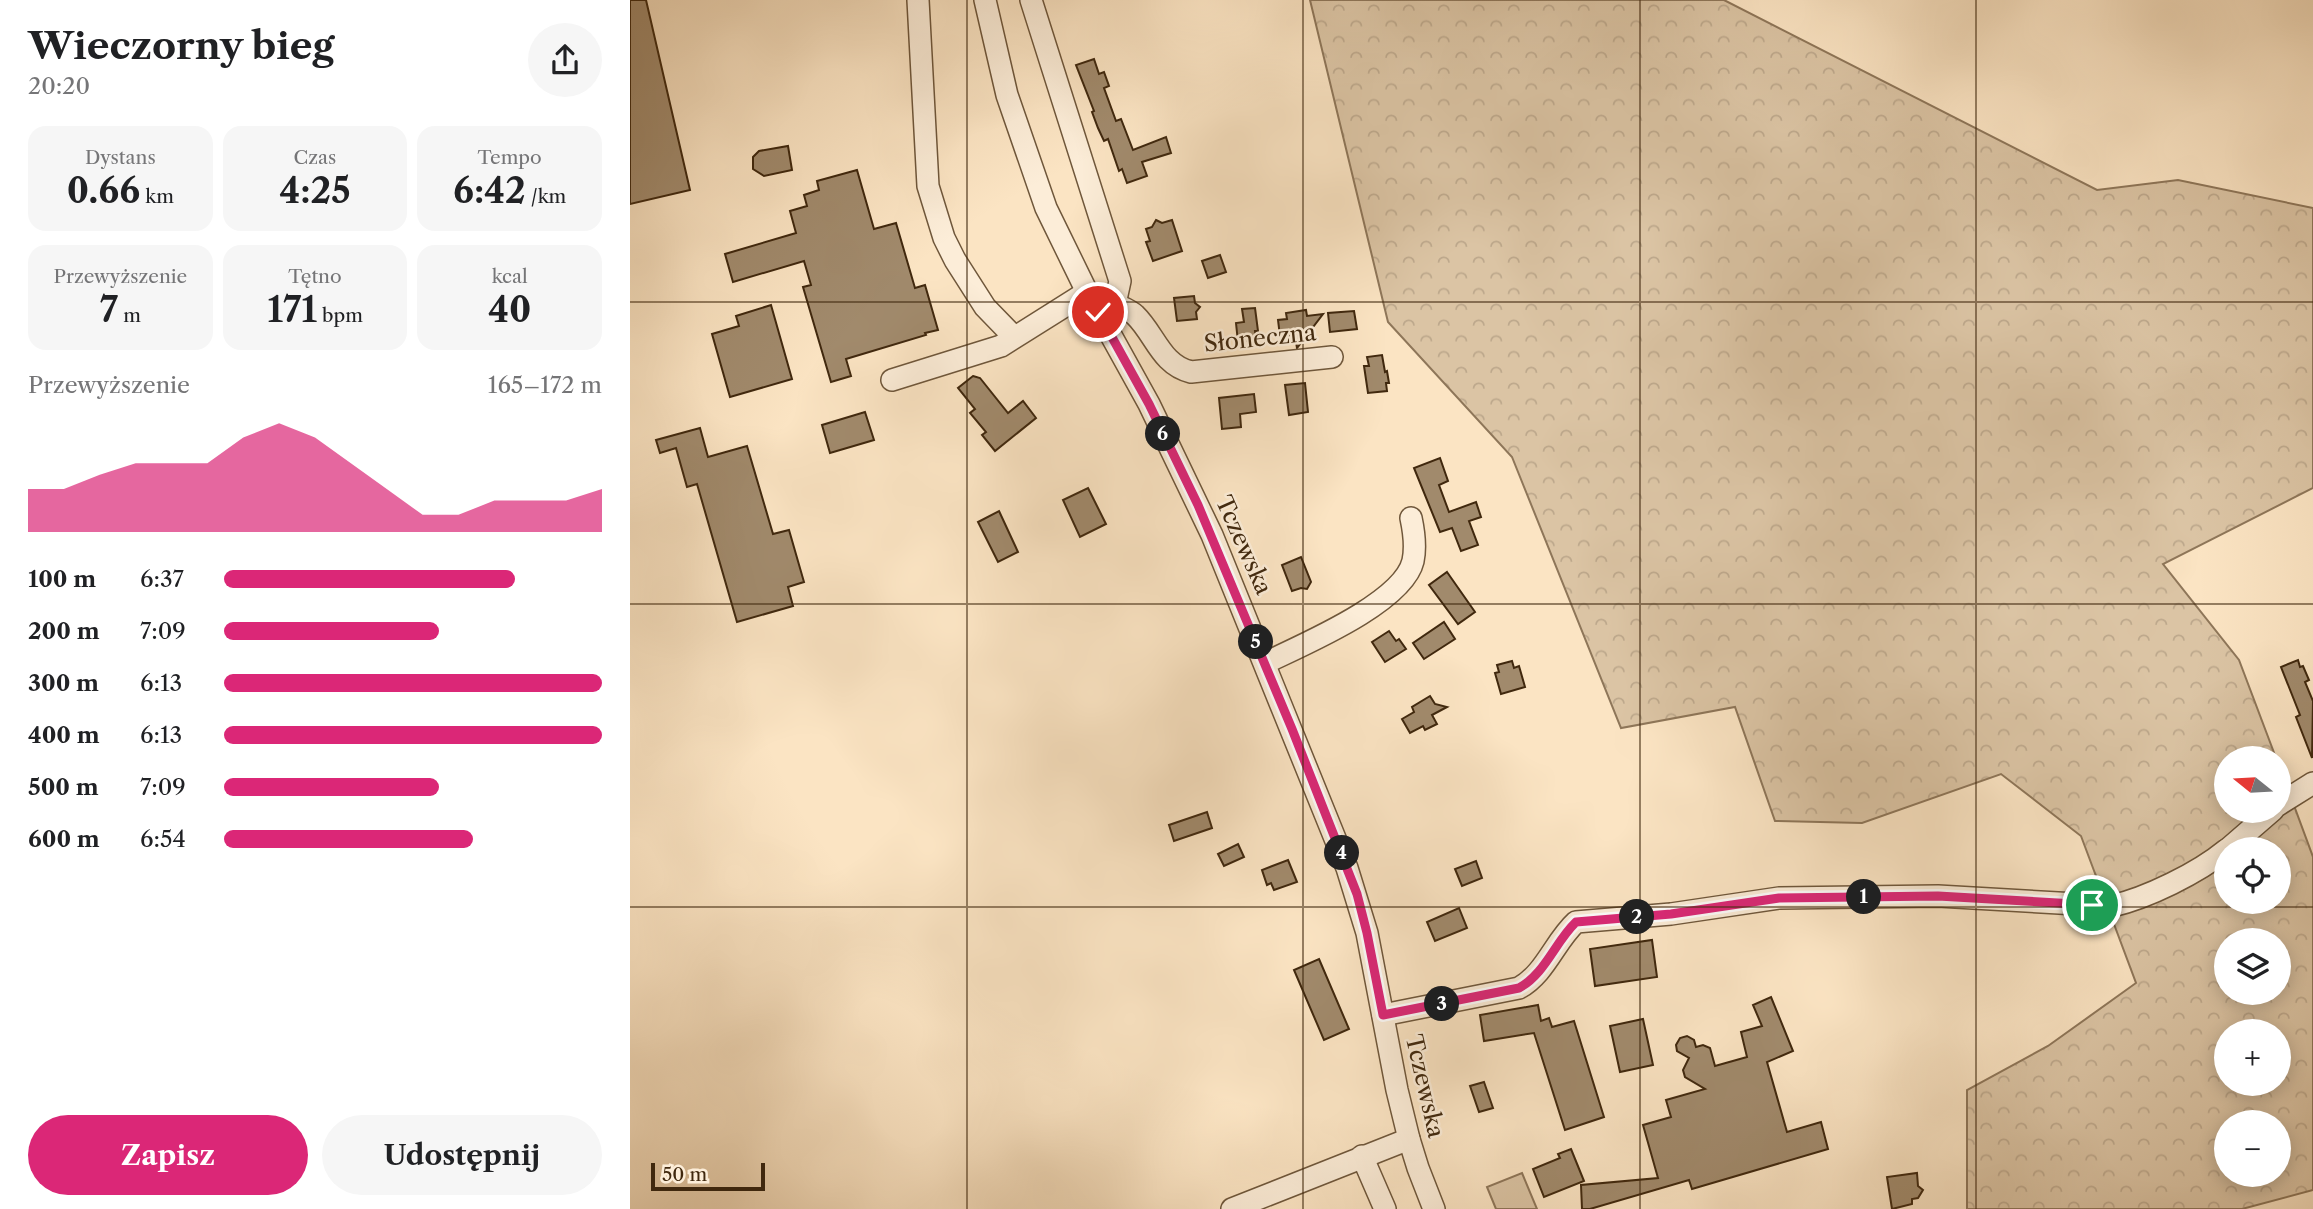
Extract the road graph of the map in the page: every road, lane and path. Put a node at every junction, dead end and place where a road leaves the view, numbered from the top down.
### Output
1 (918, 0) edge
2 (985, 0) edge
3 (1031, 0) edge
4 (1087, 292) junction
5 (1106, 308) junction
6 (1014, 337) junction
7 (1332, 357) dead end
8 (892, 380) dead end
9 (1411, 518) dead end
10 (1265, 663) junction
11 (2313, 783) edge
12 (2291, 797) edge
13 (2258, 823) edge
14 (2241, 837) edge
15 (2214, 859) edge
16 (1383, 1015) junction
17 (1409, 1139) junction
18 (1362, 1156) junction
19 (1261, 1203) edge
20 (1232, 1209) edge
21 (1385, 1209) edge
22 (1434, 1209) edge

1 - 6 street
2 - 4 street, Tczewska
3 - 5 street
4 - 5 street, Tczewska
4 - 6 street
5 - 7 street, Słoneczna
5 - 10 street, Tczewska
6 - 8 street
9 - 10 street
10 - 16 street, Tczewska
11 - 12 street
13 - 14 street
15 - 16 street
16 - 17 street, Tczewska
17 - 18 street
17 - 22 street, Tczewska
18 - 19 street
18 - 21 street
19 - 20 street

